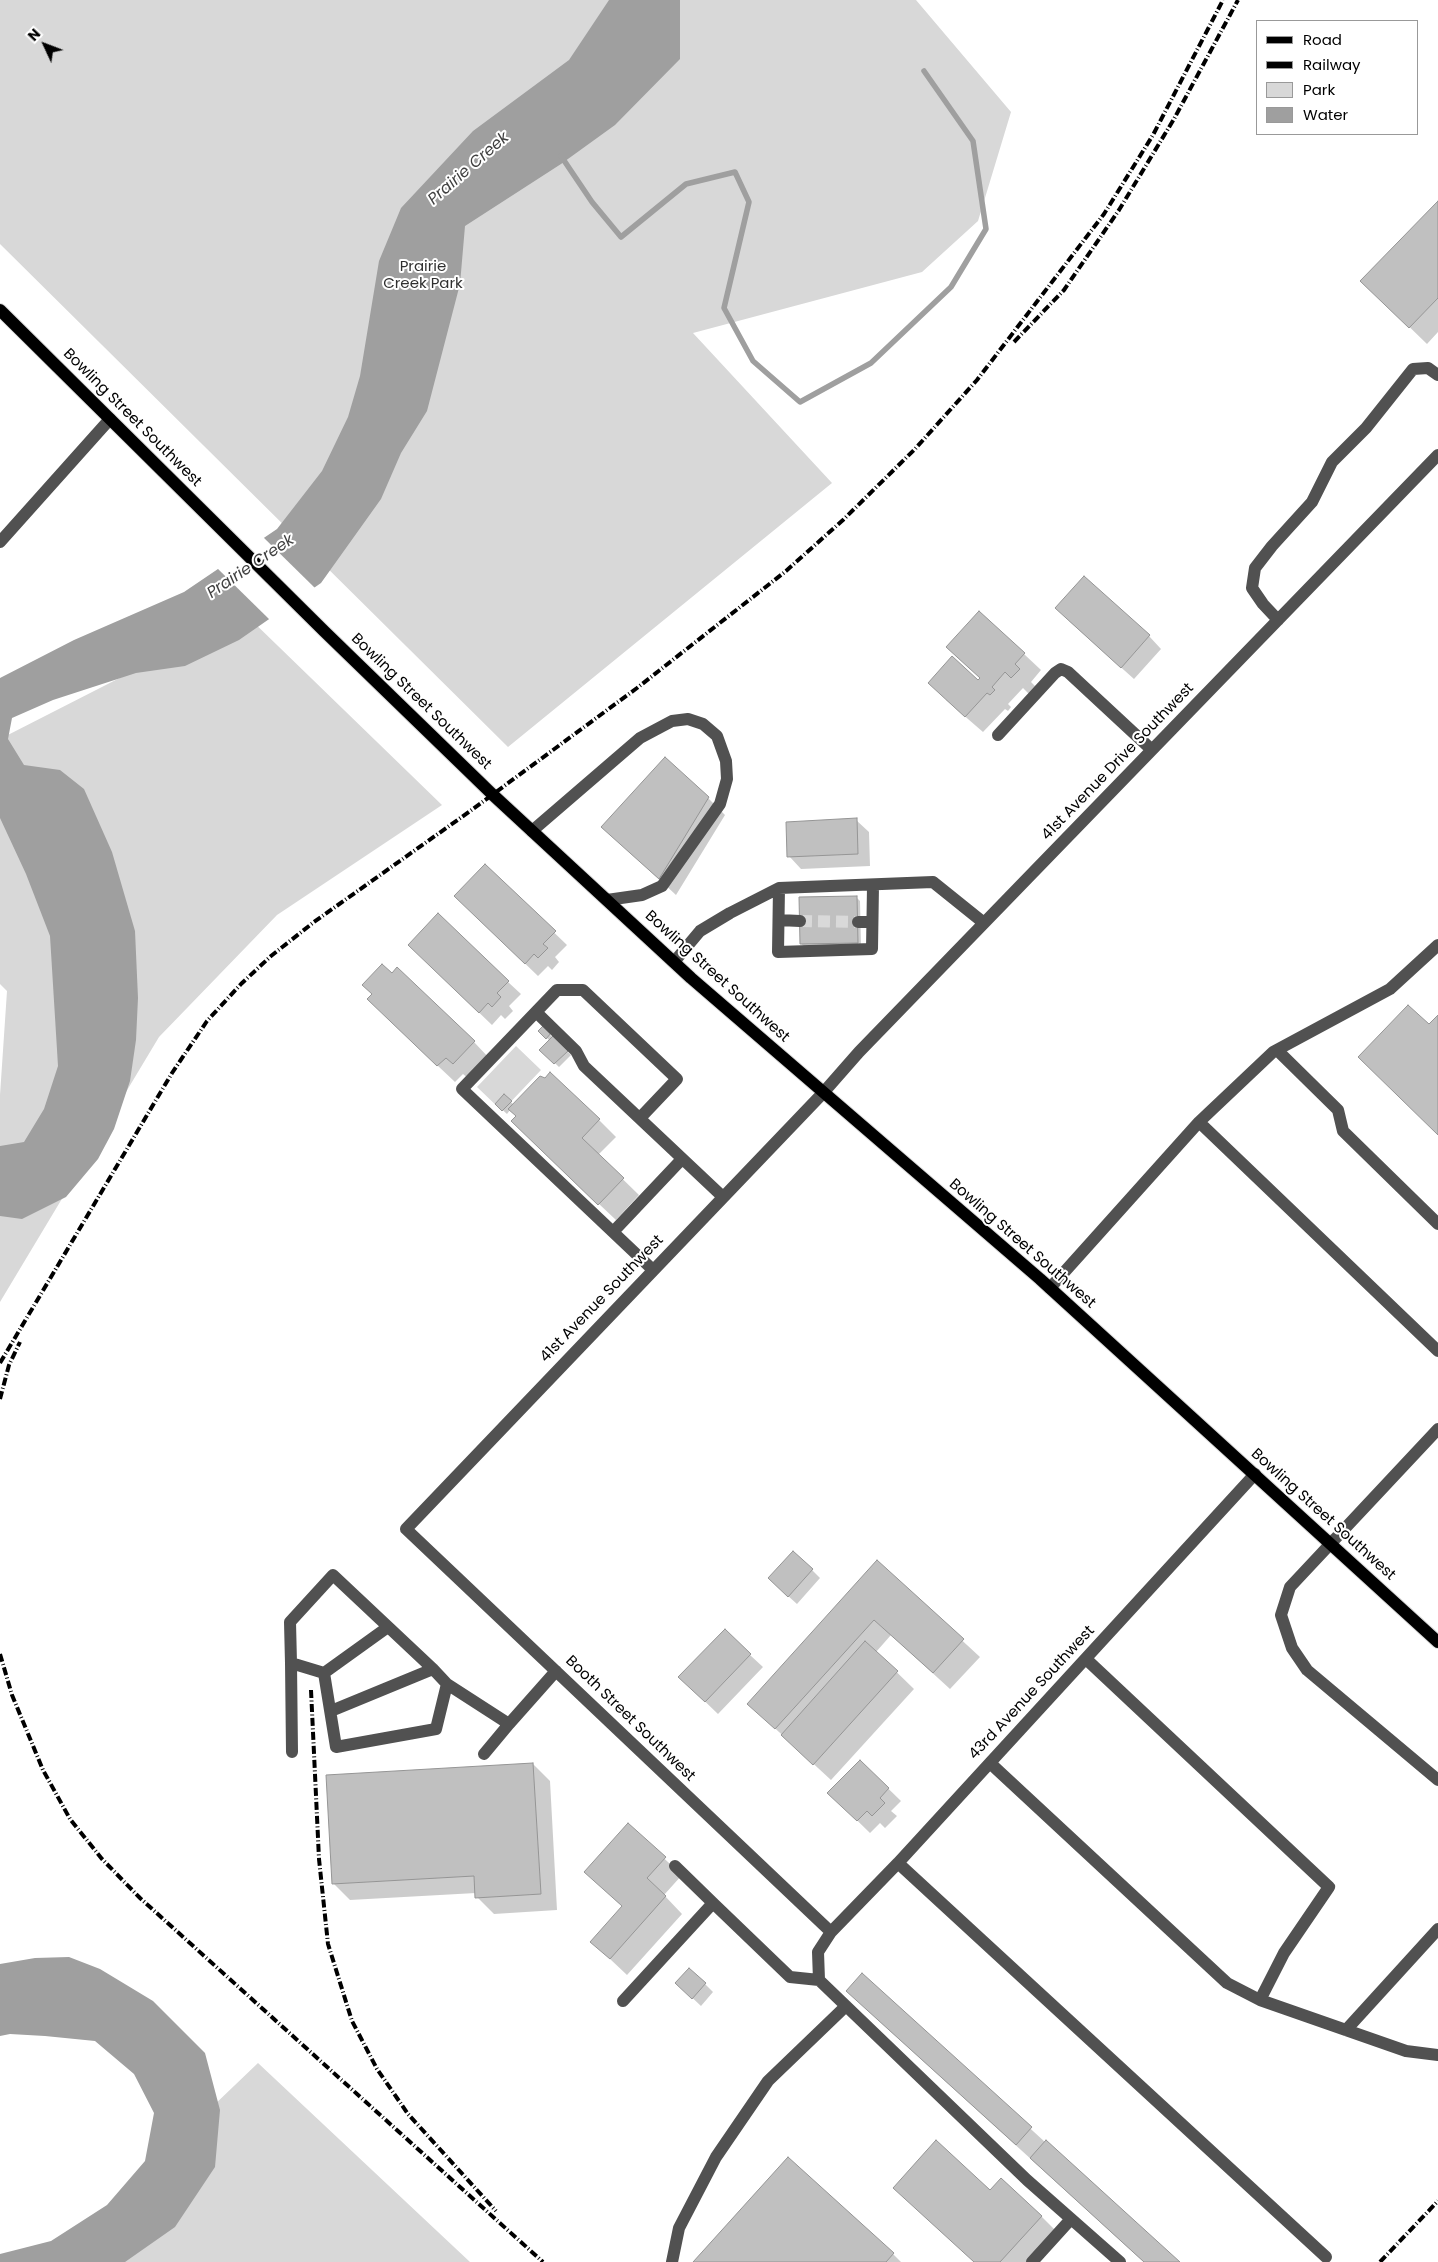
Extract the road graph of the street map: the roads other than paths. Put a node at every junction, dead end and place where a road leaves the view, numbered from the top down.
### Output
1 (0, 310) edge
2 (1438, 375) edge
3 (110, 420) junction
4 (1438, 455) edge
5 (5, 530) edge
6 (0, 542) edge
7 (1278, 620) junction
8 (998, 735) dead end
9 (1152, 750) junction
10 (532, 831) junction
11 (873, 886) junction
12 (779, 888) junction
13 (607, 900) junction
14 (779, 920) junction
15 (800, 921) tunnel mouth
16 (858, 922) tunnel mouth
17 (872, 922) junction
18 (984, 923) junction
19 (1438, 945) edge
20 (674, 962) junction
21 (536, 1012) junction
22 (1277, 1050) junction
23 (823, 1093) junction
24 (640, 1118) junction
25 (1199, 1122) junction
26 (682, 1159) junction
27 (723, 1197) junction
28 (1438, 1224) edge
29 (613, 1232) junction
30 (652, 1269) junction
31 (1050, 1288) junction
32 (1438, 1351) edge
33 (1438, 1429) edge
34 (1255, 1474) junction
35 (406, 1529) joint
36 (1331, 1543) junction
37 (388, 1627) junction
38 (1438, 1642) edge
39 (1086, 1658) junction
40 (291, 1663) junction
41 (433, 1669) junction
42 (556, 1671) junction
43 (324, 1673) junction
44 (448, 1684) junction
45 (332, 1711) junction
46 (510, 1724) junction
47 (292, 1752) dead end
48 (484, 1754) dead end
49 (990, 1763) junction
50 (1438, 1780) edge
51 (898, 1863) junction
52 (675, 1866) dead end
53 (713, 1903) junction
54 (1438, 1929) edge
55 (831, 1932) junction
56 (819, 1980) junction
57 (1260, 2000) junction
58 (623, 2001) dead end
59 (846, 2006) junction
60 (1346, 2030) junction
61 (1438, 2055) edge
62 (1072, 2219) junction
63 (1326, 2257) dead end
64 (672, 2262) edge
65 (1032, 2262) edge
66 (1120, 2262) edge

1 - 3 main road, Bowling Street Southwest
2 - 7 street
3 - 5 street
3 - 10 main road, Bowling Street Southwest
4 - 7 street, 41st Avenue Drive Southwest
5 - 6 street
7 - 9 street, 41st Avenue Drive Southwest
8 - 9 street
9 - 18 street, 41st Avenue Drive Southwest
10 - 13 main road, Bowling Street Southwest
10 - 13 street
11 - 12 street
11 - 17 street
11 - 18 street
12 - 14 street
12 - 20 street
13 - 20 main road, Bowling Street Southwest
14 - 15 street
14 - 17 street
16 - 17 street
18 - 23 street, 41st Avenue Drive Southwest
19 - 22 street
20 - 23 main road, Bowling Street Southwest
21 - 24 street
21 - 24 street
21 - 29 street
22 - 25 street
22 - 28 street
23 - 27 street, 41st Avenue Southwest
23 - 31 main road, Bowling Street Southwest
24 - 26 street
25 - 31 street
25 - 32 street
26 - 27 street
26 - 29 street
27 - 30 street, 41st Avenue Southwest
29 - 30 street
30 - 35 street, 41st Avenue Southwest
31 - 34 main road, Bowling Street Southwest
33 - 36 street
34 - 36 main road, Bowling Street Southwest
34 - 39 street, 43rd Avenue Southwest
35 - 42 street, Booth Street Southwest
36 - 38 main road, Bowling Street Southwest
36 - 50 street
37 - 40 street
37 - 41 street
37 - 43 street
39 - 49 street, 43rd Avenue Southwest
39 - 57 street
40 - 43 street
40 - 47 street
41 - 44 street
41 - 45 street
42 - 46 street
42 - 55 street, Booth Street Southwest
43 - 45 street
44 - 45 street
44 - 46 street
46 - 48 street
49 - 51 street, 43rd Avenue Southwest
49 - 57 street
51 - 55 street, 43rd Avenue Southwest
51 - 63 street
52 - 53 street
53 - 56 street
53 - 58 street
54 - 60 street
55 - 56 street, 43rd Avenue Southwest
56 - 59 street
57 - 60 street
59 - 62 street
59 - 64 street
60 - 61 street
62 - 65 street
62 - 66 street

